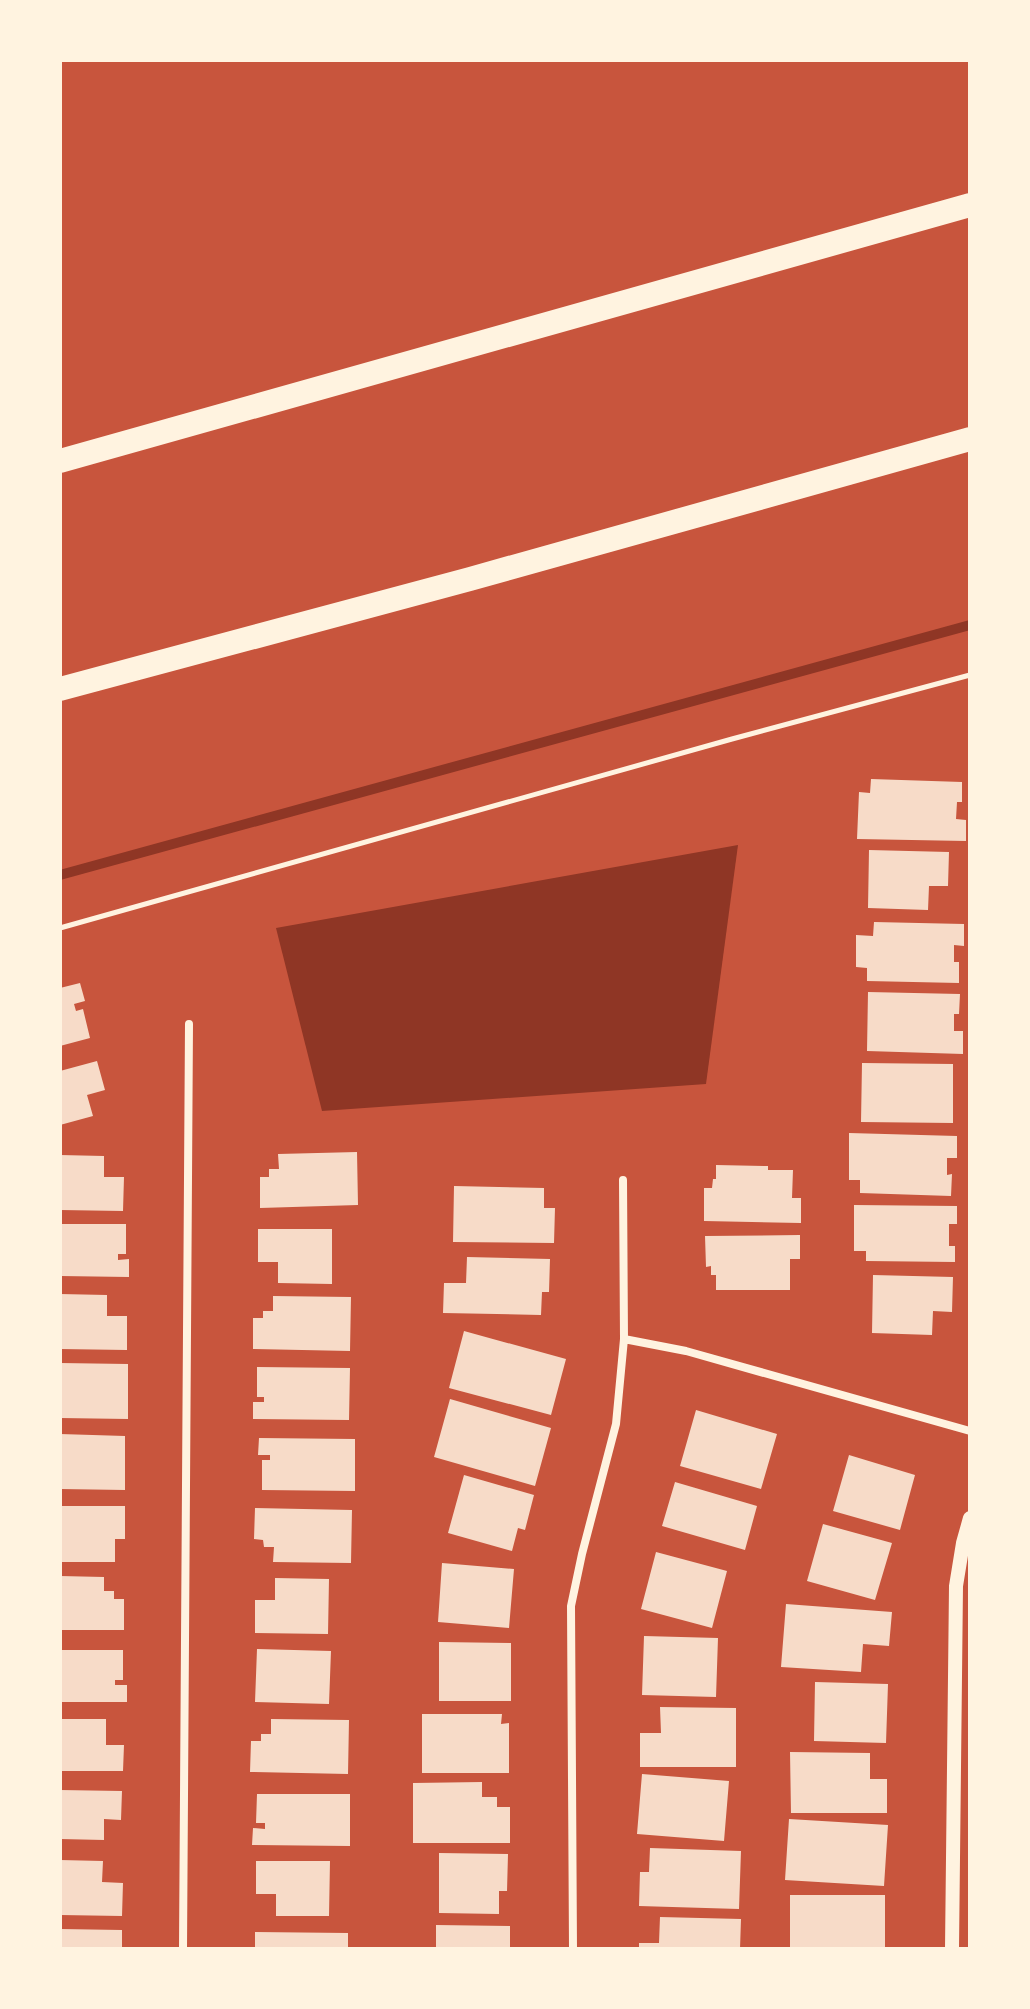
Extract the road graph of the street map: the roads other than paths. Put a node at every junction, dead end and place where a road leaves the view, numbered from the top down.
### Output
1 (970, 205) edge
2 (970, 439) edge
3 (60, 461) edge
4 (60, 689) edge
5 (189, 1024) dead end
6 (623, 1180) dead end
7 (624, 1339) junction
8 (970, 1431) edge
9 (970, 1518) edge
10 (183, 1949) edge
11 (573, 1949) edge
12 (952, 1949) edge

1 - 3 highway
2 - 4 highway
5 - 10 street
6 - 7 street
7 - 8 street
7 - 11 street
9 - 12 street

